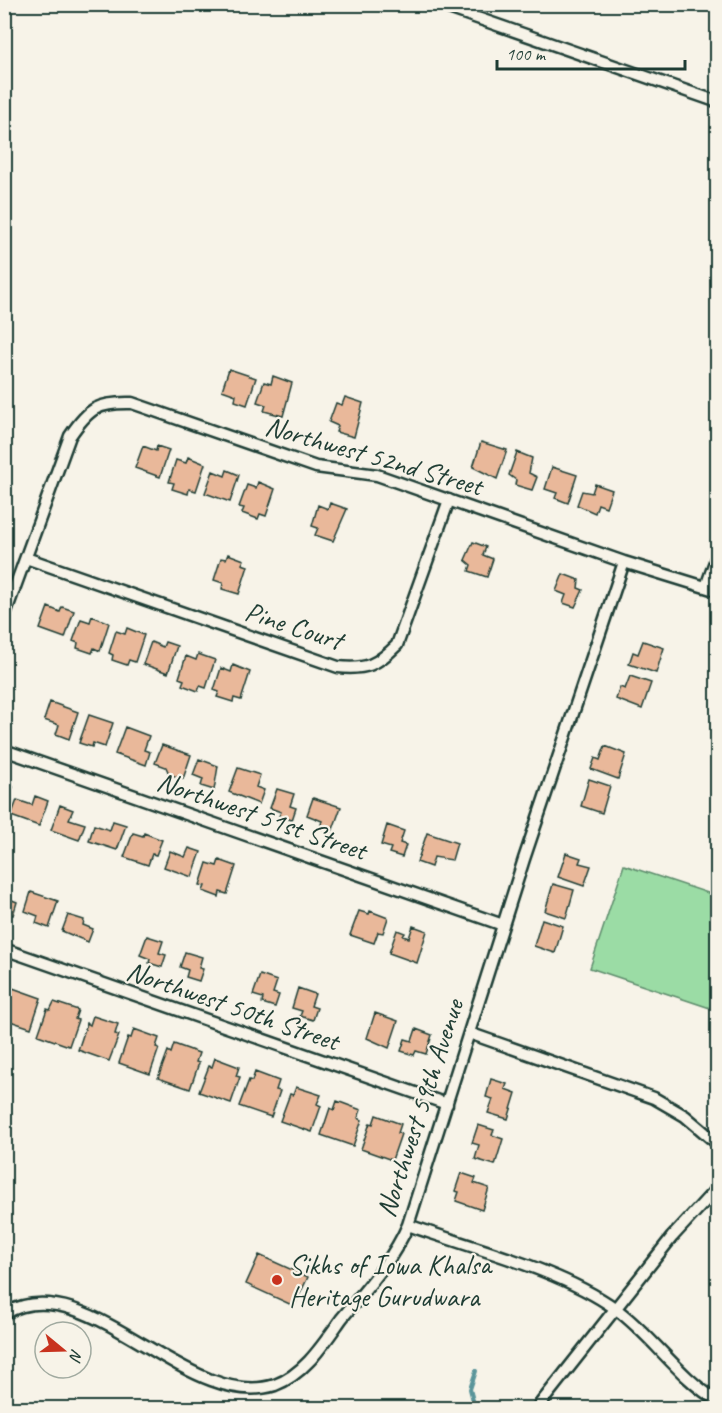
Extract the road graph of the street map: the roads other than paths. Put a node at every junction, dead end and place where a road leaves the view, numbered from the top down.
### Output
1 (437, 4) edge
2 (717, 102) edge
3 (449, 500) junction
4 (717, 553) edge
5 (26, 558) junction
6 (624, 562) junction
7 (706, 587) junction
8 (717, 591) edge
9 (4, 617) edge
10 (4, 750) edge
11 (503, 925) junction
12 (4, 949) edge
13 (469, 1033) junction
14 (447, 1104) junction
15 (717, 1144) edge
16 (717, 1187) edge
17 (408, 1225) junction
18 (617, 1310) junction
19 (4, 1314) edge
20 (717, 1401) edge
21 (537, 1408) edge

1 - 2 street
3 - 5 street, Northwest 52nd Street
3 - 5 street, Pine Court
3 - 6 street, Northwest 52nd Street
4 - 7 street
5 - 9 street
6 - 7 street, Northwest 52nd Street
6 - 11 street, Northwest 59th Avenue
7 - 8 street, Northwest 52nd Street
10 - 11 street, Northwest 51st Street
11 - 13 street, Northwest 59th Avenue
12 - 14 street, Northwest 50th Street
13 - 14 street, Northwest 59th Avenue
13 - 15 street
14 - 17 street, Northwest 59th Avenue
16 - 18 street
17 - 18 street
17 - 19 street, Northwest 59th Avenue
18 - 20 street
18 - 21 street

